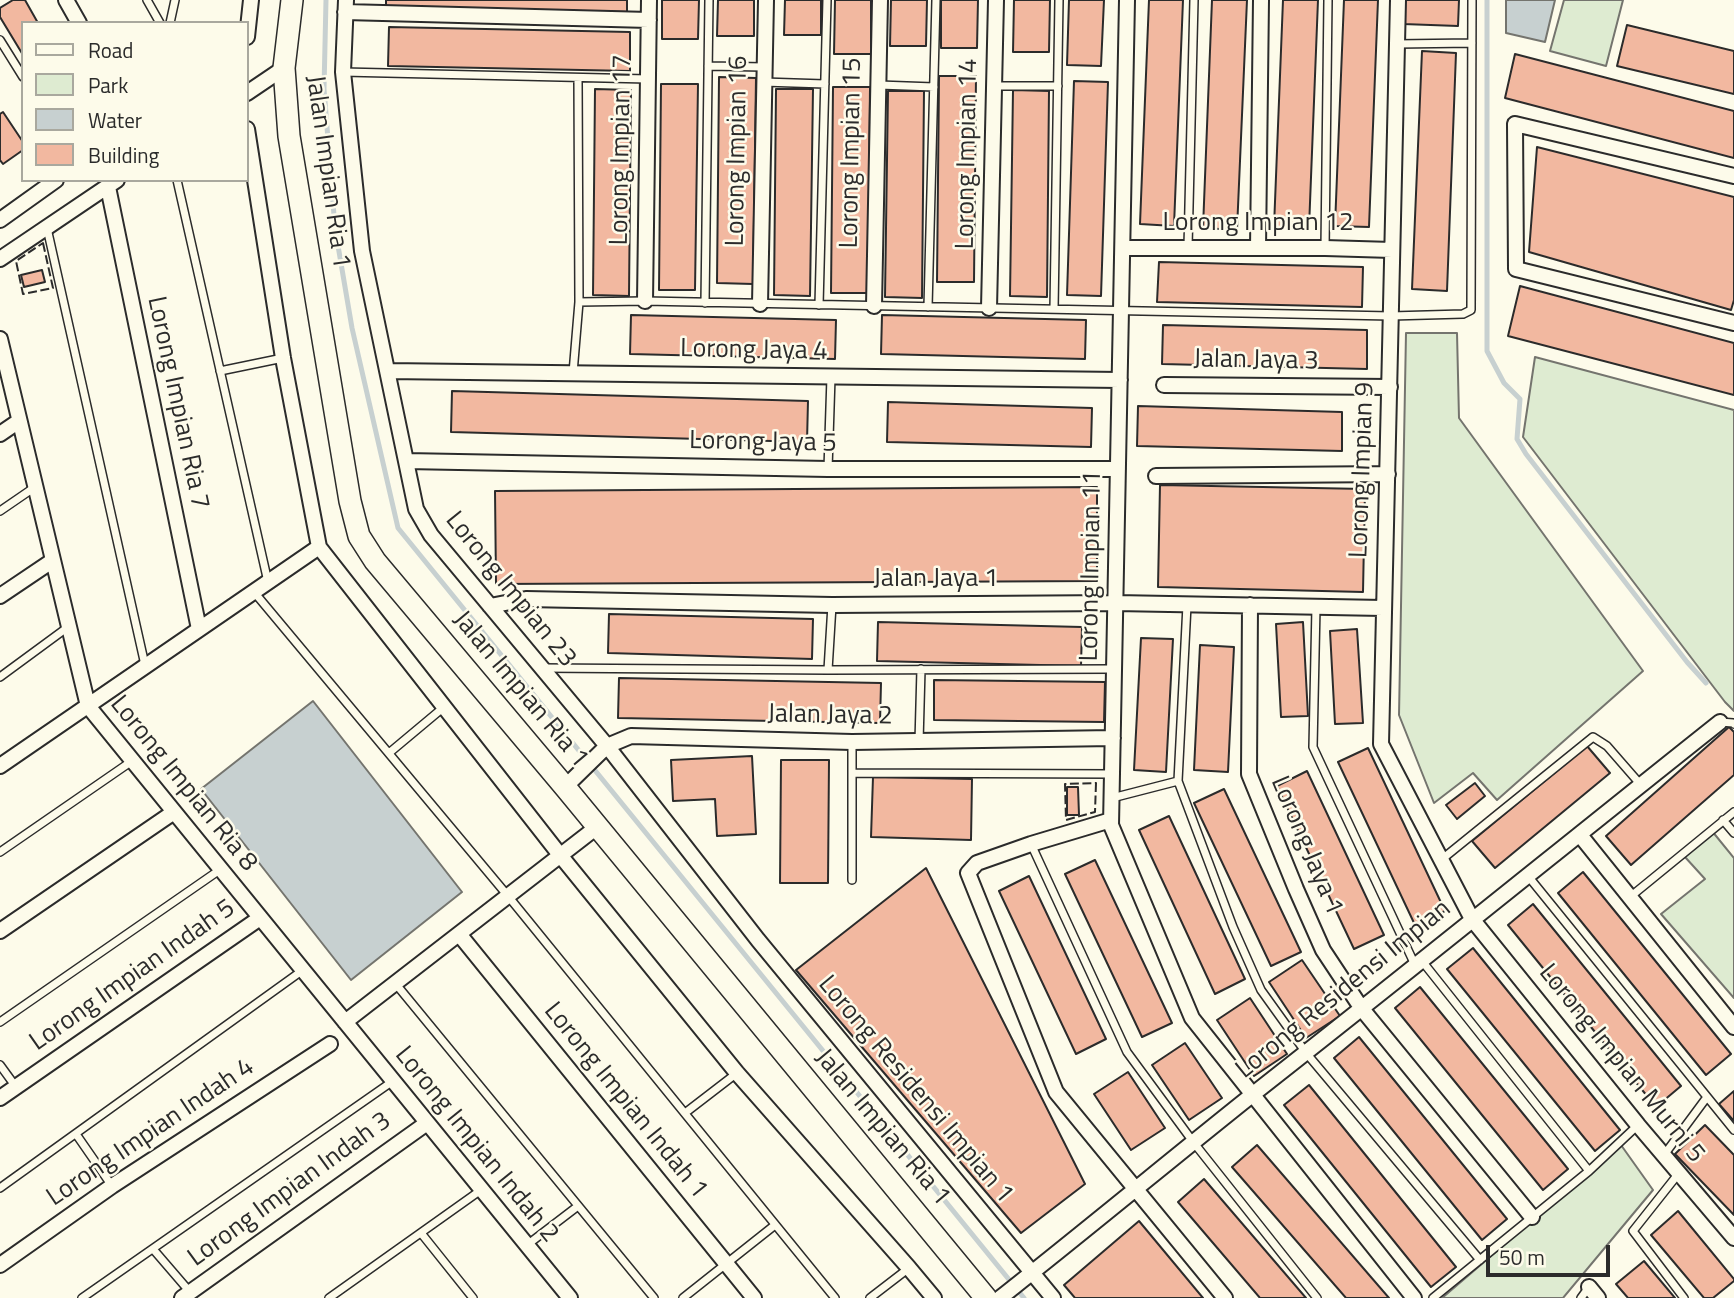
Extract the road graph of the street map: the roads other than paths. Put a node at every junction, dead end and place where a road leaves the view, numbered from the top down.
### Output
1 (66, 0) edge
2 (147, 0) edge
3 (175, 0) edge
4 (251, 0) edge
5 (292, 0) edge
6 (649, 0) edge
7 (709, 0) edge
8 (766, 0) edge
9 (827, 0) edge
10 (880, 0) edge
11 (936, 0) edge
12 (996, 0) edge
13 (1059, 0) edge
14 (1128, 0) edge
15 (1194, 0) edge
16 (1261, 0) edge
17 (1328, 0) edge
18 (1398, 0) edge
19 (1472, 0) edge
20 (346, 6) edge
21 (649, 20) junction
22 (78, 21) edge
23 (159, 21) edge
24 (170, 21) edge
25 (248, 28) edge
26 (0, 40) edge
27 (1472, 43) junction
28 (1397, 44) junction
29 (708, 66) junction
30 (284, 68) junction
31 (342, 72) junction
32 (21, 74) edge
33 (764, 74) junction
34 (578, 78) junction
35 (648, 79) junction
36 (825, 84) junction
37 (877, 85) junction
38 (994, 86) junction
39 (1058, 86) junction
40 (934, 87) junction
41 (248, 92) edge
42 (248, 135) edge
43 (1734, 177) edge
44 (53, 182) edge
45 (177, 182) edge
46 (112, 183) edge
47 (0, 220) edge
48 (47, 227) junction
49 (1123, 248) junction
50 (1188, 248) junction
51 (1258, 248) junction
52 (1325, 248) junction
53 (1392, 250) junction
54 (0, 259) edge
55 (579, 302) junction
56 (645, 302) junction
57 (705, 303) junction
58 (760, 304) junction
59 (819, 305) junction
60 (874, 306) junction
61 (928, 307) junction
62 (989, 308) junction
63 (1054, 309) junction
64 (1121, 311) junction
65 (1391, 316) junction
66 (1734, 323) edge
67 (0, 340) edge
68 (283, 358) junction
69 (220, 371) junction
70 (387, 371) junction
71 (573, 373) junction
72 (831, 376) junction
73 (1120, 380) junction
74 (1164, 385) dead end
75 (1390, 387) junction
76 (19, 421) junction
77 (0, 434) edge
78 (406, 461) junction
79 (828, 469) junction
80 (1118, 469) junction
81 (1388, 474) junction
82 (1156, 476) dead end
83 (35, 487) junction
84 (0, 511) edge
85 (319, 547) junction
86 (52, 561) junction
87 (268, 582) junction
88 (253, 592) junction
89 (0, 596) edge
90 (1116, 603) junction
91 (832, 605) junction
92 (1186, 605) junction
93 (490, 606) junction
94 (1250, 606) junction
95 (1316, 606) junction
96 (1383, 608) junction
97 (68, 627) junction
98 (199, 629) junction
99 (145, 665) junction
100 (541, 668) junction
101 (921, 669) junction
102 (1114, 669) junction
103 (828, 670) junction
104 (0, 677) edge
105 (88, 706) junction
106 (444, 707) junction
107 (1727, 723) edge
108 (1113, 738) junction
109 (919, 741) junction
110 (852, 742) junction
111 (607, 746) junction
112 (389, 754) junction
113 (132, 761) junction
114 (0, 766) edge
115 (852, 773) junction
116 (1112, 774) junction
117 (572, 780) junction
118 (1178, 781) junction
119 (1641, 785) junction
120 (1112, 798) junction
121 (174, 812) junction
122 (1734, 812) edge
123 (1111, 820) junction
124 (1723, 820) junction
125 (597, 827) junction
126 (1734, 833) edge
127 (1580, 835) junction
128 (1031, 844) junction
129 (0, 852) edge
130 (560, 855) junction
131 (1441, 860) junction
132 (221, 869) junction
133 (1528, 876) junction
134 (852, 880) dead end
135 (508, 895) junction
136 (1630, 897) junction
137 (260, 918) junction
138 (1472, 919) junction
139 (0, 932) edge
140 (459, 934) junction
141 (758, 940) joint
142 (1418, 963) junction
143 (303, 970) junction
144 (396, 983) junction
145 (1362, 1009) junction
146 (0, 1022) edge
147 (345, 1022) junction
148 (1734, 1027) edge
149 (330, 1044) dead end
150 (1307, 1054) junction
151 (0, 1065) edge
152 (737, 1073) junction
153 (393, 1081) junction
154 (16, 1087) junction
155 (1252, 1096) junction
156 (1707, 1097) junction
157 (0, 1098) edge
158 (685, 1113) junction
159 (427, 1123) junction
160 (1638, 1125) junction
161 (1734, 1130) edge
162 (76, 1134) junction
163 (1194, 1143) junction
164 (1664, 1155) junction
165 (1589, 1171) junction
166 (1679, 1173) junction
167 (112, 1186) junction
168 (0, 1188) edge
169 (1137, 1189) junction
170 (481, 1190) junction
171 (578, 1206) junction
172 (1532, 1217) junction
173 (775, 1224) junction
174 (421, 1233) junction
175 (1734, 1238) edge
176 (527, 1245) junction
177 (153, 1248) junction
178 (1480, 1260) junction
179 (726, 1264) junction
180 (0, 1265) edge
181 (909, 1268) junction
182 (1029, 1276) junction
183 (186, 1295) edge
184 (998, 1296) edge
185 (82, 1298) edge
186 (329, 1298) edge
187 (473, 1298) edge
188 (569, 1298) edge
189 (654, 1298) edge
190 (683, 1298) edge
191 (754, 1298) edge
192 (835, 1298) edge
193 (870, 1298) edge
194 (934, 1298) edge
195 (1053, 1298) edge
196 (1225, 1298) edge
197 (1317, 1298) edge
198 (1414, 1298) edge
199 (1433, 1298) edge
200 (1684, 1298) edge

1 - 22 street
2 - 23 lane
3 - 24 lane
4 - 25 street
5 - 30 street, Jalan Impian Ria 1
6 - 21 street, Lorong Impian 17
7 - 29 lane
8 - 33 street, Lorong Impian 16
9 - 36 lane
10 - 37 street, Lorong Impian 15
11 - 40 lane
12 - 38 street, Lorong Impian 14
13 - 39 lane
14 - 49 street, Lorong Impian 11
15 - 50 lane
16 - 51 street
17 - 52 lane
18 - 28 street, Lorong Impian 9
19 - 27 lane
20 - 21 street
20 - 31 street, Lorong Impian 23
21 - 35 street, Lorong Impian 17
26 - 32 lane
27 - 28 lane
27 - 65 lane
28 - 53 street, Lorong Impian 9
29 - 33 lane
29 - 57 lane
30 - 41 street
30 - 117 street, Jalan Impian Ria 1
31 - 34 lane
31 - 70 street, Lorong Impian 23
33 - 36 lane
33 - 58 street, Lorong Impian 16
34 - 35 lane
34 - 55 lane
35 - 56 street, Lorong Impian 17
36 - 59 lane
37 - 40 lane
37 - 60 street, Lorong Impian 15
38 - 39 lane
38 - 62 street, Lorong Impian 14
39 - 63 lane
40 - 61 lane
42 - 68 street
43 - 66 street
44 - 47 street
45 - 69 lane
46 - 48 street
46 - 98 street, Lorong Impian Ria 7
48 - 54 street
48 - 99 lane
49 - 50 street, Lorong Impian 12
49 - 64 street, Lorong Impian 11
50 - 51 street, Lorong Impian 12
51 - 52 street, Lorong Impian 12
52 - 53 street, Lorong Impian 12
53 - 65 street, Lorong Impian 9
55 - 56 lane
55 - 71 lane
56 - 57 lane
57 - 58 lane
58 - 59 lane
59 - 60 lane
60 - 61 lane
61 - 62 lane
62 - 63 lane
63 - 64 lane
64 - 65 lane
64 - 73 street, Lorong Impian 11
65 - 75 street, Lorong Impian 9
67 - 76 street, Lorong Impian Ria 8
68 - 69 lane
68 - 85 street
69 - 87 lane
70 - 71 street, Lorong Jaya 4
70 - 78 street, Lorong Impian 23
71 - 72 street, Lorong Jaya 4
72 - 73 street, Lorong Jaya 4
72 - 79 lane
73 - 80 street, Lorong Impian 11
74 - 75 street, Jalan Jaya 3
75 - 81 street, Lorong Impian 9
76 - 77 street
76 - 83 street, Lorong Impian Ria 8
78 - 79 street, Lorong Jaya 5
78 - 93 street, Lorong Impian 23
79 - 80 street, Lorong Jaya 5
80 - 90 street, Lorong Impian 11
81 - 82 street
81 - 96 street, Lorong Impian 9
83 - 84 lane
83 - 86 street, Lorong Impian Ria 8
85 - 87 street
85 - 106 street
86 - 89 street
86 - 97 street, Lorong Impian Ria 8
87 - 88 street
88 - 98 street
88 - 112 lane
90 - 91 street, Jalan Jaya 1
90 - 92 street, Jalan Jaya 1
90 - 102 street, Lorong Impian 11
91 - 93 street, Jalan Jaya 1
91 - 103 lane
92 - 94 street, Jalan Jaya 1
92 - 118 lane
93 - 100 street, Lorong Impian 23
94 - 95 street, Jalan Jaya 1
94 - 145 street, Lorong Jaya 1
95 - 96 street, Jalan Jaya 1
95 - 142 lane
96 - 131 street, Lorong Impian 9
97 - 104 lane
97 - 105 street, Lorong Impian Ria 8
98 - 99 street
99 - 105 street
100 - 103 lane
100 - 111 street, Lorong Impian 23
101 - 102 lane
101 - 103 lane
101 - 109 lane
102 - 108 street, Lorong Impian 11
105 - 113 street, Lorong Impian Ria 8
105 - 114 street
106 - 112 lane
106 - 130 street
107 - 119 street, Lorong Residensi Impian
108 - 109 street, Jalan Jaya 2
108 - 116 street, Lorong Impian 11
109 - 110 street, Jalan Jaya 2
110 - 111 street, Jalan Jaya 2
110 - 115 lane
111 - 117 street
111 - 141 street, Lorong Impian 23
112 - 135 lane
113 - 121 street, Lorong Impian Ria 8
113 - 129 lane
115 - 116 lane
115 - 134 lane
116 - 120 street, Lorong Impian 11
117 - 125 street, Jalan Impian Ria 1
118 - 120 lane
118 - 150 lane
119 - 127 street, Lorong Residensi Impian
119 - 131 lane
120 - 123 street, Lorong Impian 11
121 - 132 street, Lorong Impian Ria 8
121 - 139 street
122 - 124 lane
123 - 128 street
123 - 155 street, Lorong Impian 11
124 - 126 lane
124 - 136 lane
125 - 130 street
125 - 184 street, Jalan Impian Ria 1
127 - 133 street, Lorong Residensi Impian
127 - 136 street
128 - 163 lane
128 - 169 street
130 - 135 street
130 - 152 street
131 - 138 street, Lorong Impian 9
132 - 137 street, Lorong Impian Ria 8
132 - 146 lane
133 - 138 street, Lorong Residensi Impian
133 - 156 lane
135 - 140 street
135 - 158 lane
136 - 148 street
137 - 143 street, Lorong Impian Ria 8
137 - 154 street, Lorong Impian Indah 5
138 - 142 street, Lorong Residensi Impian
138 - 160 street, Lorong Impian Murni 5
140 - 144 street
140 - 179 street, Lorong Impian Indah 1
141 - 182 street, Lorong Residensi Impian 1
142 - 145 street, Lorong Residensi Impian
142 - 165 lane
143 - 147 street, Lorong Impian Ria 8
143 - 162 lane
144 - 147 street
144 - 171 lane
145 - 150 street, Lorong Residensi Impian
145 - 172 street, Lorong Jaya 1
147 - 153 street, Lorong Impian Indah 2
149 - 167 street, Lorong Impian Indah 4
150 - 155 street, Lorong Residensi Impian
150 - 178 lane
151 - 154 lane
152 - 158 lane
152 - 181 street
153 - 159 street, Lorong Impian Indah 2
153 - 177 lane
154 - 157 street, Lorong Impian Indah 5
155 - 163 street, Lorong Residensi Impian
155 - 198 street, Lorong Impian 11
156 - 161 lane
156 - 164 lane
158 - 173 lane
159 - 170 street, Lorong Impian Indah 2
159 - 183 street, Lorong Impian Indah 3
160 - 164 street, Lorong Impian Murni 5
160 - 165 lane
162 - 167 lane
162 - 168 lane
163 - 169 street, Lorong Residensi Impian
163 - 197 lane
164 - 166 street, Lorong Impian Murni 5
165 - 172 lane
166 - 175 street, Lorong Impian Murni 5
166 - 200 lane
167 - 180 street, Lorong Impian Indah 4
169 - 182 street, Lorong Residensi Impian
169 - 196 street
170 - 174 lane
170 - 176 street, Lorong Impian Indah 2
171 - 176 lane
171 - 189 lane
172 - 178 lane
173 - 179 lane
173 - 192 lane
174 - 186 lane
174 - 187 lane
176 - 188 street, Lorong Impian Indah 2
177 - 183 lane
177 - 185 lane
178 - 199 lane
179 - 190 lane
179 - 191 street, Lorong Impian Indah 1
181 - 193 lane
181 - 194 street
182 - 184 street, Lorong Residensi Impian
182 - 195 street, Lorong Residensi Impian 1

